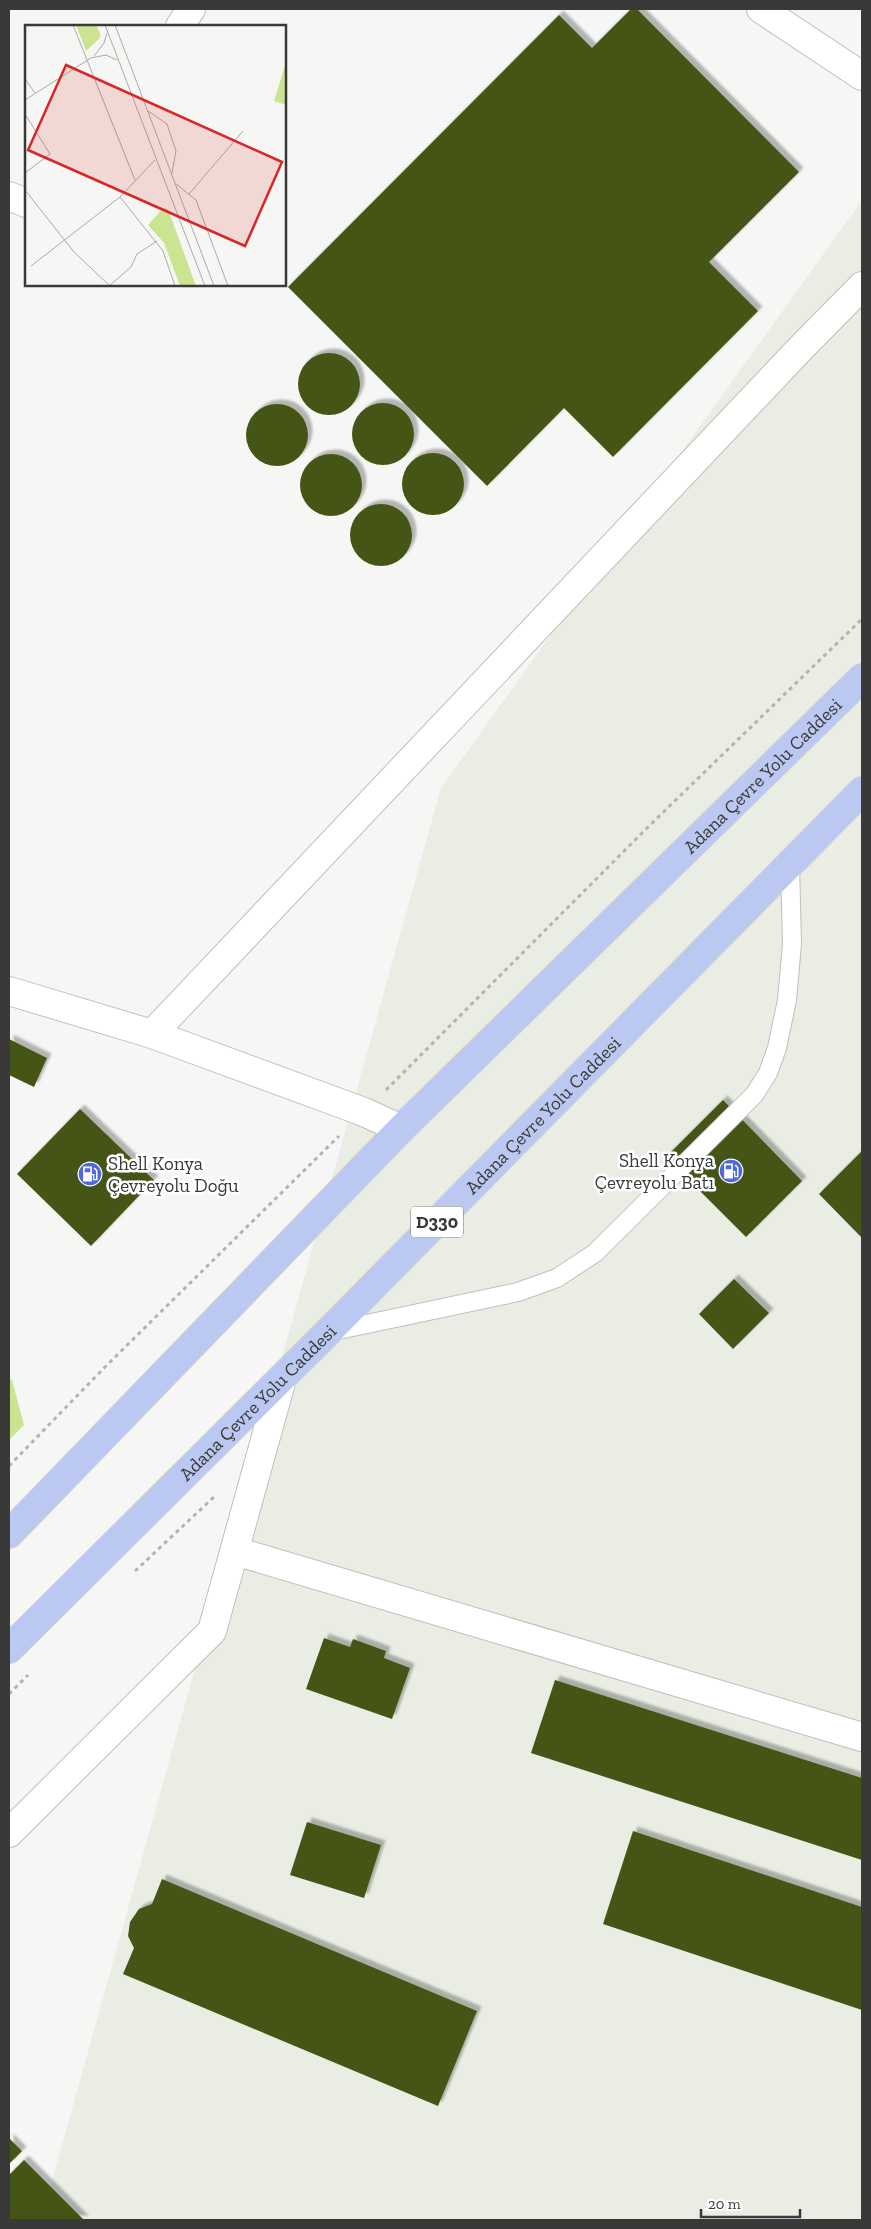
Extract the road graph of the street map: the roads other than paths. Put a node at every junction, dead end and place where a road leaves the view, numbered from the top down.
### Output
1 (191, 9) edge
2 (761, 9) edge
3 (181, 25) edge
4 (862, 76) edge
5 (9, 196) edge
6 (25, 203) edge
7 (862, 286) edge
8 (862, 678) edge
9 (862, 791) edge
10 (790, 864) junction
11 (9, 991) edge
12 (152, 1034) junction
13 (401, 1128) junction
14 (328, 1332) junction
15 (282, 1379) junction
16 (9, 1534) edge
17 (235, 1551) junction
18 (9, 1650) edge
19 (862, 1737) edge
20 (9, 1833) edge

1 - 3 street
2 - 4 street
5 - 6 street
7 - 12 street
8 - 13 highway, Adana Çevre Yolu Caddesi
9 - 10 highway, Adana Çevre Yolu Caddesi / D330
10 - 14 highway, Adana Çevre Yolu Caddesi / D330
10 - 14 lane
11 - 12 street
12 - 13 street
13 - 16 highway, Adana Çevre Yolu Caddesi
14 - 15 highway, Adana Çevre Yolu Caddesi / D330
15 - 17 street
15 - 18 highway, Adana Çevre Yolu Caddesi / D330
17 - 19 street
17 - 20 street

